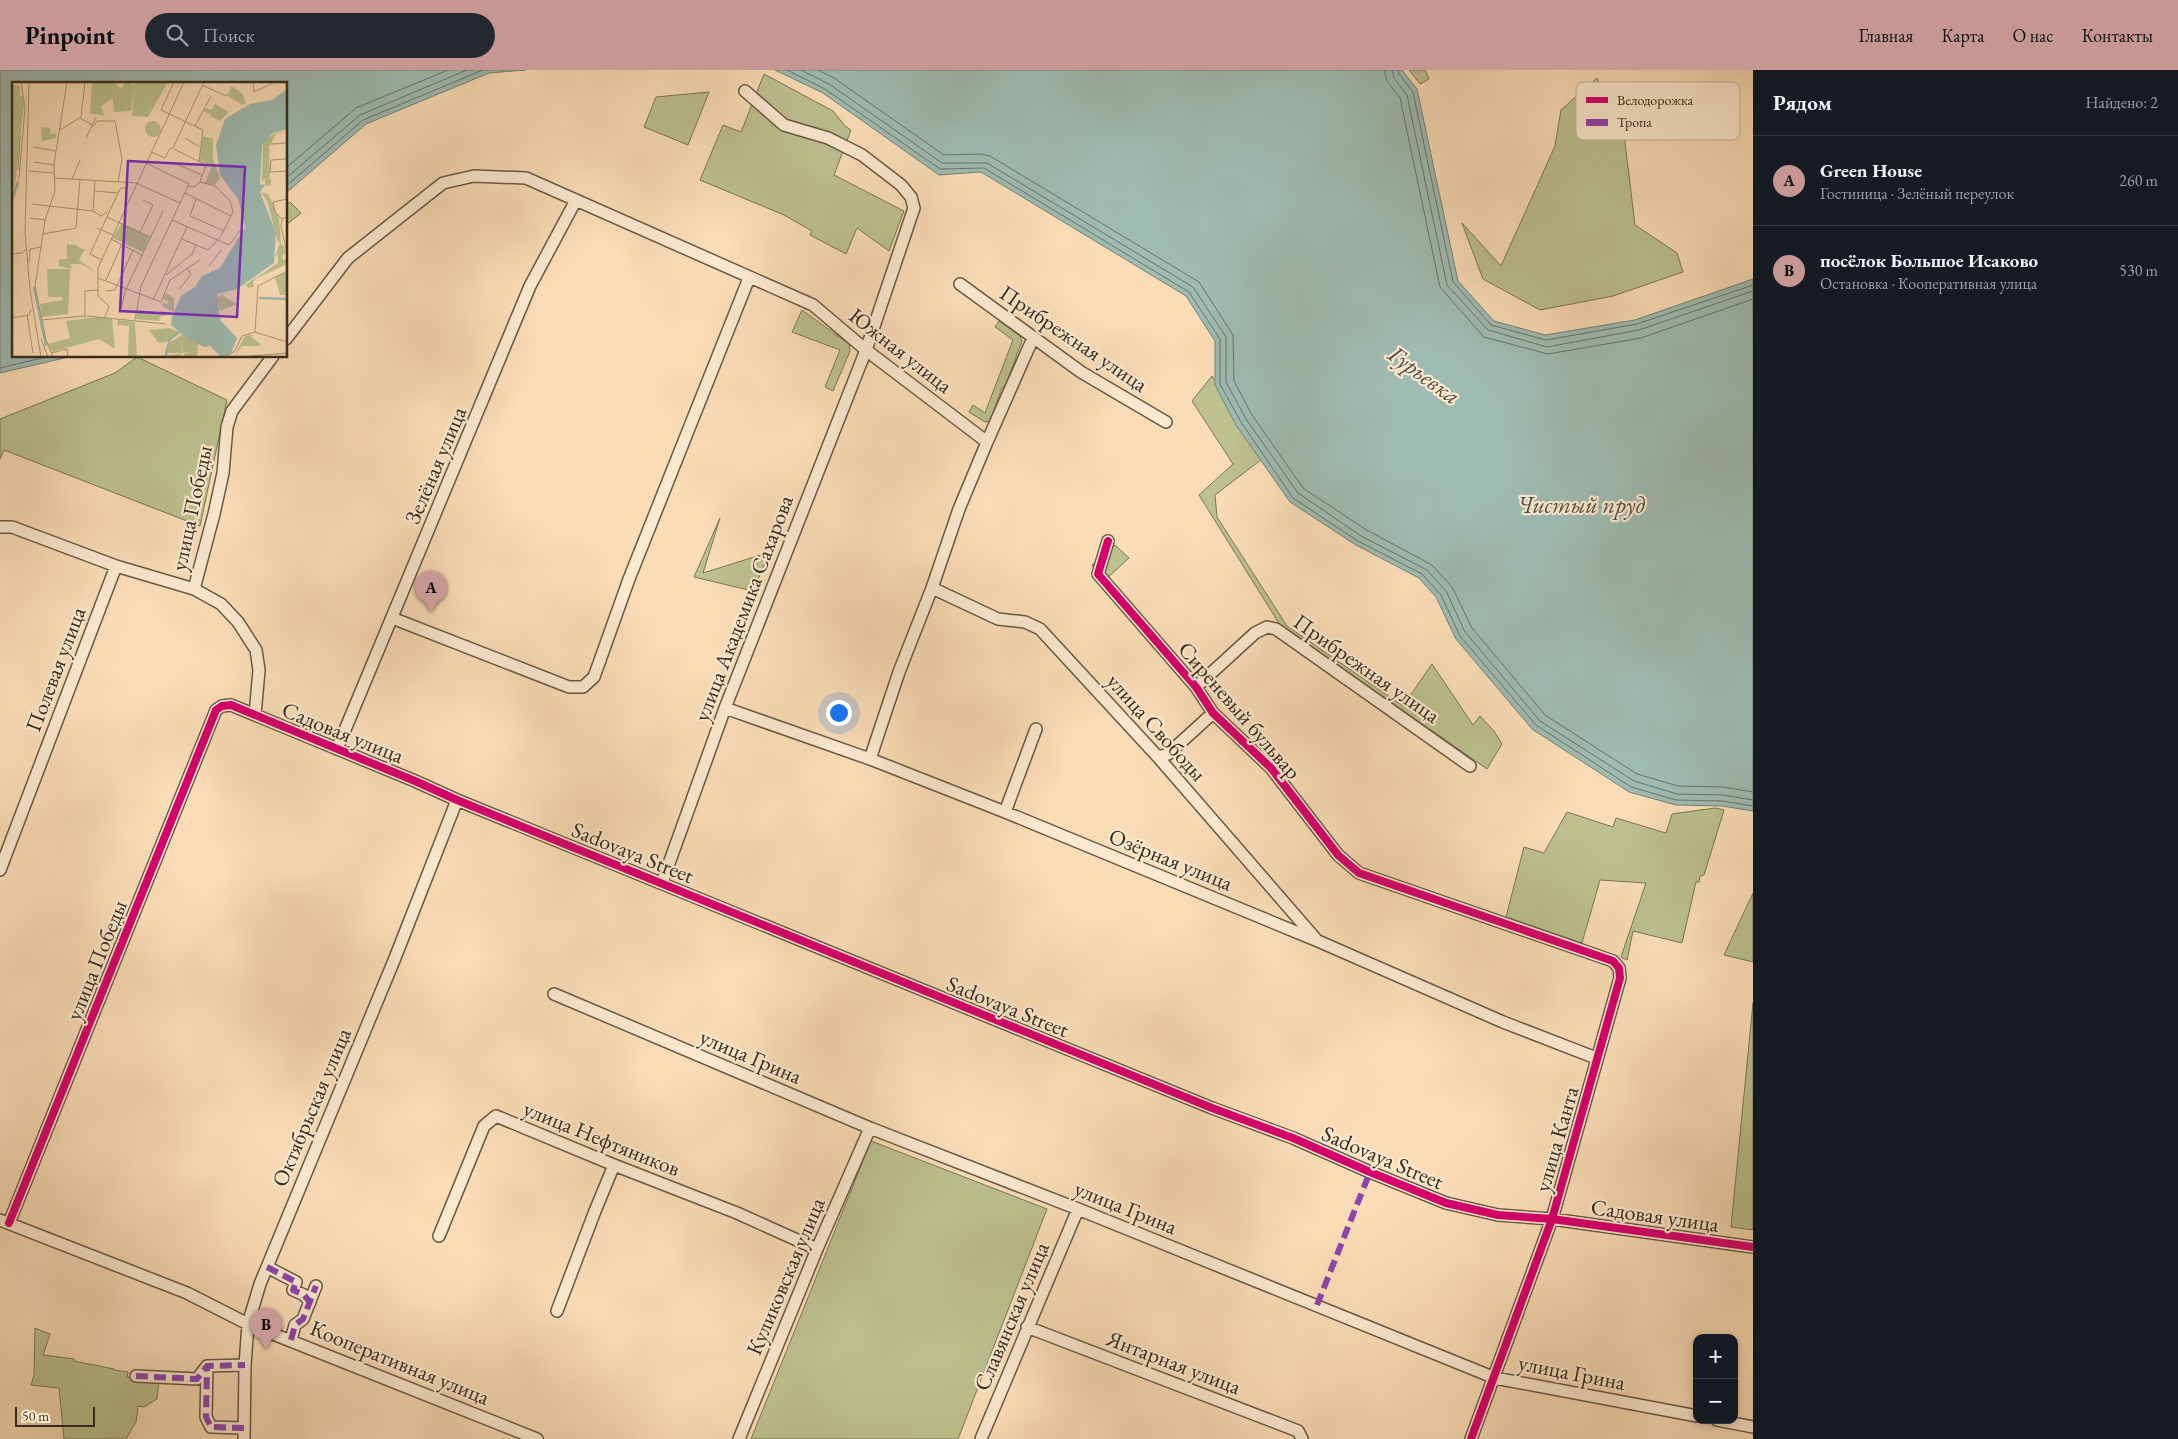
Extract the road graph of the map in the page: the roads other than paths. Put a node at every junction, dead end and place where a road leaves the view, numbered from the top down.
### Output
1 (745, 91) dead end
2 (576, 200) junction
3 (749, 278) junction
4 (960, 284) dead end
5 (288, 336) edge
6 (1033, 338) junction
7 (866, 350) junction
8 (272, 358) edge
9 (1166, 422) dead end
10 (987, 442) junction
11 (6, 527) edge
12 (1108, 541) dead end
13 (116, 566) junction
14 (932, 588) junction
15 (194, 589) junction
16 (392, 618) junction
17 (1196, 687) junction
18 (725, 708) junction
19 (216, 710) joint
20 (1213, 713) junction
21 (255, 715) junction
22 (1036, 729) dead end
23 (337, 749) junction
24 (1158, 756) junction
25 (870, 759) junction
26 (1470, 766) dead end
27 (457, 800) junction
28 (1005, 812) junction
29 (0, 870) edge
30 (662, 883) junction
31 (1318, 941) junction
32 (1613, 961) joint
33 (554, 994) dead end
34 (1596, 1058) junction
35 (870, 1128) junction
36 (614, 1165) junction
37 (1078, 1209) junction
38 (1552, 1219) junction
39 (4, 1221) edge
40 (439, 1236) dead end
41 (1753, 1247) edge
42 (817, 1250) junction
43 (267, 1267) junction
44 (316, 1286) dead end
45 (310, 1302) junction
46 (557, 1311) dead end
47 (248, 1324) junction
48 (1027, 1327) junction
49 (291, 1340) junction
50 (245, 1365) junction
51 (207, 1366) junction
52 (136, 1376) dead end
53 (1495, 1378) junction
54 (1693, 1415) edge
55 (1738, 1424) edge
56 (1753, 1427) edge
57 (244, 1433) edge
58 (537, 1439) edge
59 (739, 1439) edge
60 (981, 1439) edge
61 (1302, 1439) edge
62 (1471, 1439) edge

1 - 7 street, улица Академика Сахарова
2 - 3 street, Южная улица
2 - 5 street, Южная улица
2 - 16 street, Зелёная улица
3 - 7 street, Южная улица
3 - 16 street
4 - 6 street, Прибрежная улица
6 - 9 street, Прибрежная улица
6 - 10 street
7 - 10 street, Южная улица
7 - 18 street, улица Академика Сахарова
8 - 15 street, улица Победы
10 - 14 street
11 - 13 street
12 - 17 street, Сиреневый бульвар
13 - 15 street
13 - 29 street, Полевая улица
14 - 24 street, улица Свободы
14 - 25 street
15 - 21 street, улица Победы
16 - 23 street, Зелёная улица
17 - 20 street, Сиреневый бульвар
17 - 26 street, Прибрежная улица
18 - 25 street, Озёрная улица
18 - 30 street, улица Академика Сахарова
19 - 21 street, Садовая улица
19 - 39 street, улица Победы
20 - 24 street
20 - 32 street, Сиреневый бульвар
21 - 23 street, Садовая улица
22 - 28 street
23 - 27 street, Садовая улица
24 - 31 street, улица Свободы
25 - 28 street, Озёрная улица
27 - 30 street, Sadovaya Street
27 - 43 street, Октябрьская улица
28 - 31 street, Озёрная улица
30 - 38 street, Sadovaya Street
31 - 34 street, Озёрная улица
32 - 34 street, улица Канта
33 - 35 street, улица Грина
34 - 38 street, улица Канта
35 - 37 street, улица Грина
35 - 42 street, Куликовская улица
36 - 40 street, улица Нефтяников
36 - 42 street, улица Нефтяников
36 - 46 street
37 - 48 street, Славянская улица
37 - 53 street, улица Грина
38 - 41 street, Садовая улица
38 - 53 street, улица Канта
39 - 47 street, Кооперативная улица
42 - 59 street, Куликовская улица
43 - 45 street
43 - 47 street, Октябрьская улица
44 - 45 street
45 - 49 street
47 - 49 street, Кооперативная улица
47 - 50 street, Октябрьская улица
48 - 60 street, Славянская улица
48 - 61 street, Янтарная улица
49 - 58 street, Кооперативная улица
50 - 51 street
50 - 57 street, Октябрьская улица
51 - 52 street
51 - 57 street
53 - 54 street, улица Грина
53 - 62 street, улица Канта
55 - 56 street

